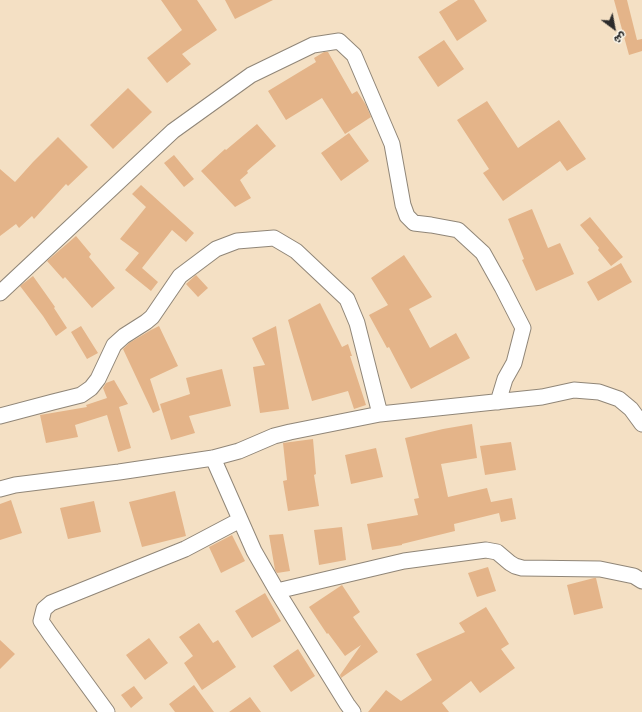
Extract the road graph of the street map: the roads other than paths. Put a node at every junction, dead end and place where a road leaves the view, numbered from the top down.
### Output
1 (0, 293) edge
2 (498, 402) junction
3 (380, 414) junction
4 (0, 416) edge
5 (642, 424) edge
6 (213, 458) junction
7 (0, 489) edge
8 (240, 520) junction
9 (642, 581) edge
10 (277, 591) junction
11 (107, 712) edge
12 (353, 712) edge

1 - 2 street
2 - 3 street
2 - 5 street
3 - 4 street
3 - 6 street
6 - 7 street
6 - 8 street
8 - 10 street
8 - 11 street
9 - 10 street
10 - 12 street

